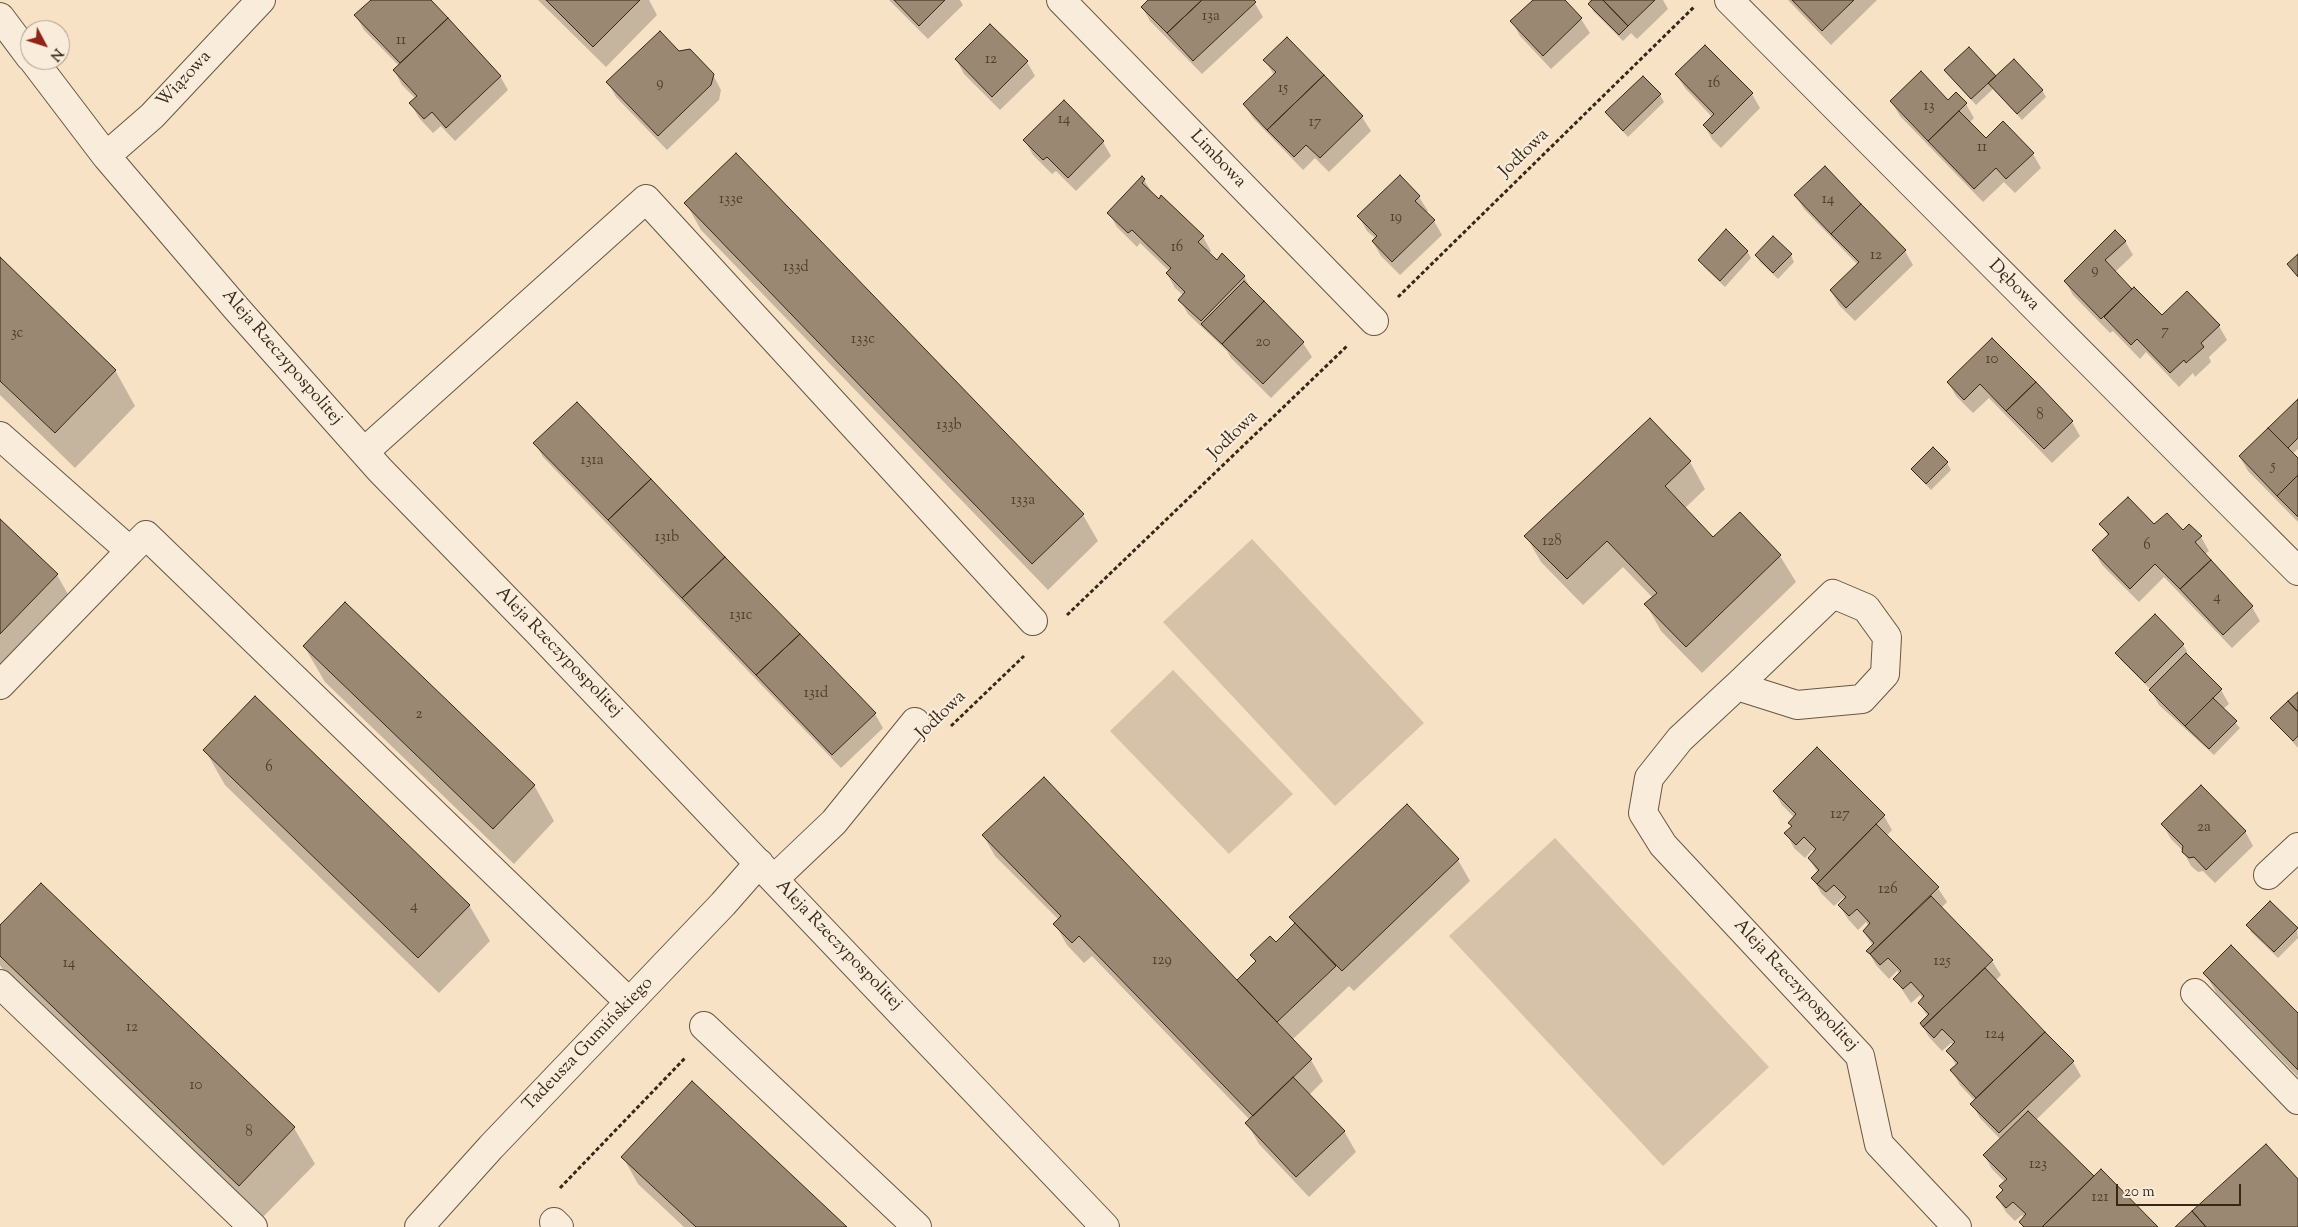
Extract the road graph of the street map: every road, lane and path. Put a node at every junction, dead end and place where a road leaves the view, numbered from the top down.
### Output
1 (260, 0) edge
2 (1061, 0) edge
3 (1701, 0) edge
4 (1729, 0) edge
5 (0, 17) edge
6 (20, 44) edge
7 (40, 70) edge
8 (106, 156) junction
9 (1374, 321) junction
10 (0, 436) edge
11 (364, 452) junction
12 (130, 551) junction
13 (2298, 571) edge
14 (1065, 617) dead end
15 (1033, 621) dead end
16 (1029, 651) dead end
17 (0, 685) edge
18 (1737, 686) junction
19 (915, 722) dead end
20 (950, 727) dead end
21 (2298, 847) edge
22 (767, 871) junction
23 (2268, 875) dead end
24 (0, 984) edge
25 (2195, 992) dead end
26 (629, 1002) junction
27 (708, 1029) joint
28 (2298, 1100) edge
29 (554, 1194) dead end
30 (254, 1227) edge
31 (419, 1227) edge
32 (917, 1227) edge
33 (1105, 1227) edge
34 (1957, 1227) edge

1 - 8 street, Wiązowa
2 - 9 street, Limbowa
3 - 9 path, Jodłowa
4 - 13 street, Dębowa
5 - 6 street
7 - 8 street, Aleja Rzeczypospolitej
8 - 11 street, Aleja Rzeczypospolitej
9 - 14 path, Jodłowa
10 - 12 street
11 - 15 street
11 - 22 street, Aleja Rzeczypospolitej
12 - 17 street
12 - 26 street
16 - 20 path, Jodłowa
18 - 18 street, Aleja Rzeczypospolitej
18 - 34 street, Aleja Rzeczypospolitej
19 - 22 street, Tadeusza Gumińskiego
21 - 23 street
22 - 26 street, Tadeusza Gumińskiego
22 - 33 street, Aleja Rzeczypospolitej
24 - 30 street
25 - 28 street
26 - 31 street, Tadeusza Gumińskiego
27 - 29 path
27 - 32 street

